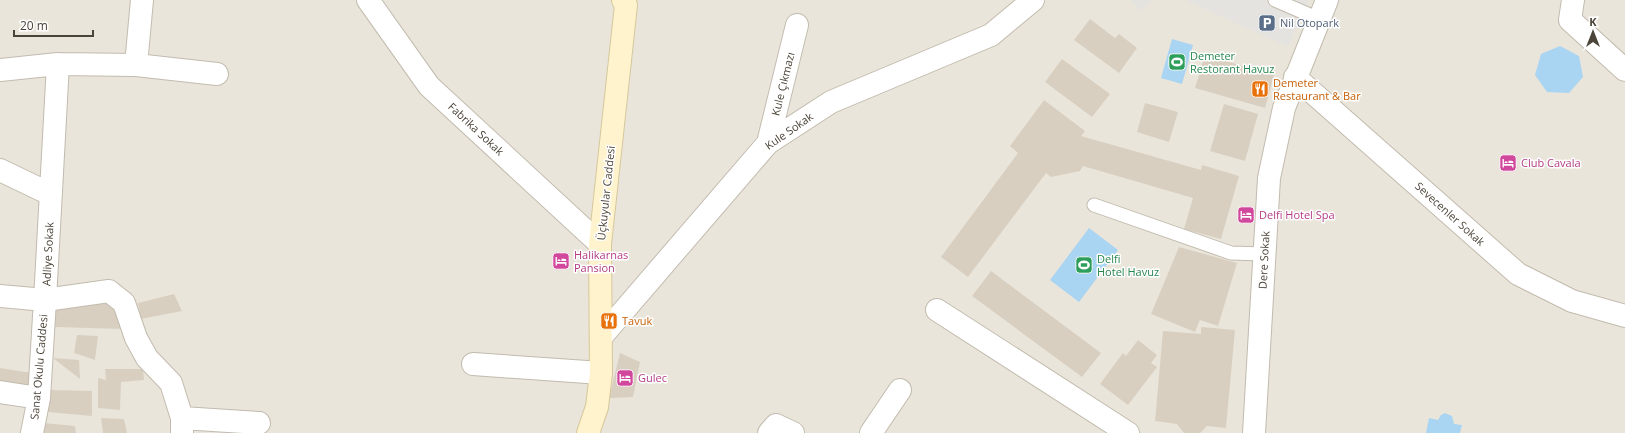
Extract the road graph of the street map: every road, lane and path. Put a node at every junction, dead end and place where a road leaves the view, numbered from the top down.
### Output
1 (142, 0) edge
2 (368, 0) edge
3 (1033, 0) edge
4 (1275, 0) edge
5 (1573, 0) edge
6 (626, 2) edge
7 (1323, 10) edge
8 (798, 25) dead end
9 (58, 64) junction
10 (136, 65) junction
11 (0, 70) edge
12 (1625, 70) edge
13 (217, 74) dead end
14 (1296, 77) junction
15 (768, 142) junction
16 (0, 170) edge
17 (50, 194) junction
18 (1094, 204) dead end
19 (600, 244) junction
20 (1264, 254) junction
21 (0, 296) edge
22 (45, 300) junction
23 (937, 310) dead end
24 (1625, 316) edge
25 (602, 336) junction
26 (473, 364) dead end
27 (601, 374) junction
28 (900, 390) dead end
29 (0, 392) edge
30 (39, 398) junction
31 (259, 423) dead end
32 (182, 426) edge
33 (32, 433) edge
34 (588, 433) edge
35 (769, 433) edge
36 (793, 433) edge
37 (871, 433) edge
38 (1128, 433) edge
39 (1254, 433) edge

1 - 10 street
2 - 19 street, Fabrika Sokak
3 - 15 street, Kule Sokak
4 - 7 lane
5 - 12 street
6 - 19 street, Üçkuyular Caddesi
7 - 14 street, Dere Sokak
8 - 15 street, Kule Çıkmazı
9 - 10 street
9 - 11 street
9 - 17 street, Adliye Sokak
10 - 13 street
14 - 20 street, Dere Sokak
14 - 24 street, Sevecenler Sokak
15 - 25 street, Kule Sokak
16 - 17 street
17 - 22 street, Adliye Sokak
18 - 20 lane
19 - 25 street, Üçkuyular Caddesi
20 - 39 street, Dere Sokak
21 - 22 street
22 - 30 street, Sanat Okulu Caddesi
22 - 32 street, Adliye Sokak
23 - 38 street
25 - 27 street, Üçkuyular Caddesi
26 - 27 street
27 - 34 street, Üçkuyular Caddesi
28 - 37 street
29 - 30 street
30 - 33 street, Sanat Okulu Caddesi
31 - 32 street, Adliye Sokak
35 - 36 street

